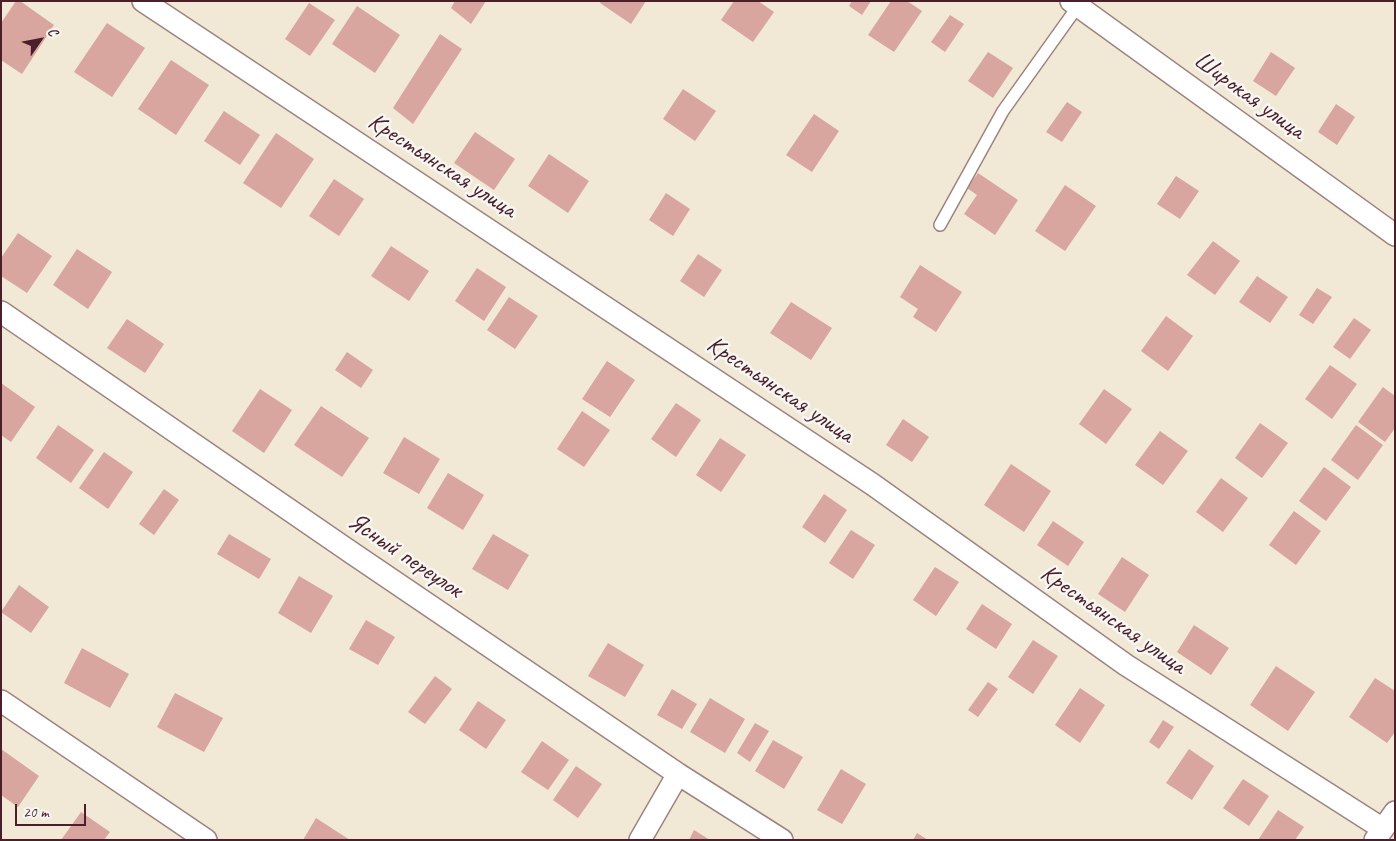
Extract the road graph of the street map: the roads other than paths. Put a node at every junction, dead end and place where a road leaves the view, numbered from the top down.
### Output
1 (143, 1) edge
2 (1075, 4) edge
3 (940, 224) dead end
4 (1395, 235) edge
5 (1, 312) edge
6 (1, 701) edge
7 (678, 774) junction
8 (1395, 812) edge
9 (1379, 834) edge
10 (206, 840) edge
11 (640, 840) edge
12 (782, 840) edge

1 - 9 street, Крестьянская улица
2 - 3 lane
2 - 4 street, Широкая улица
5 - 7 street, Ясный переулок
6 - 10 street
7 - 11 street
7 - 12 street, Ясный переулок
8 - 9 street

